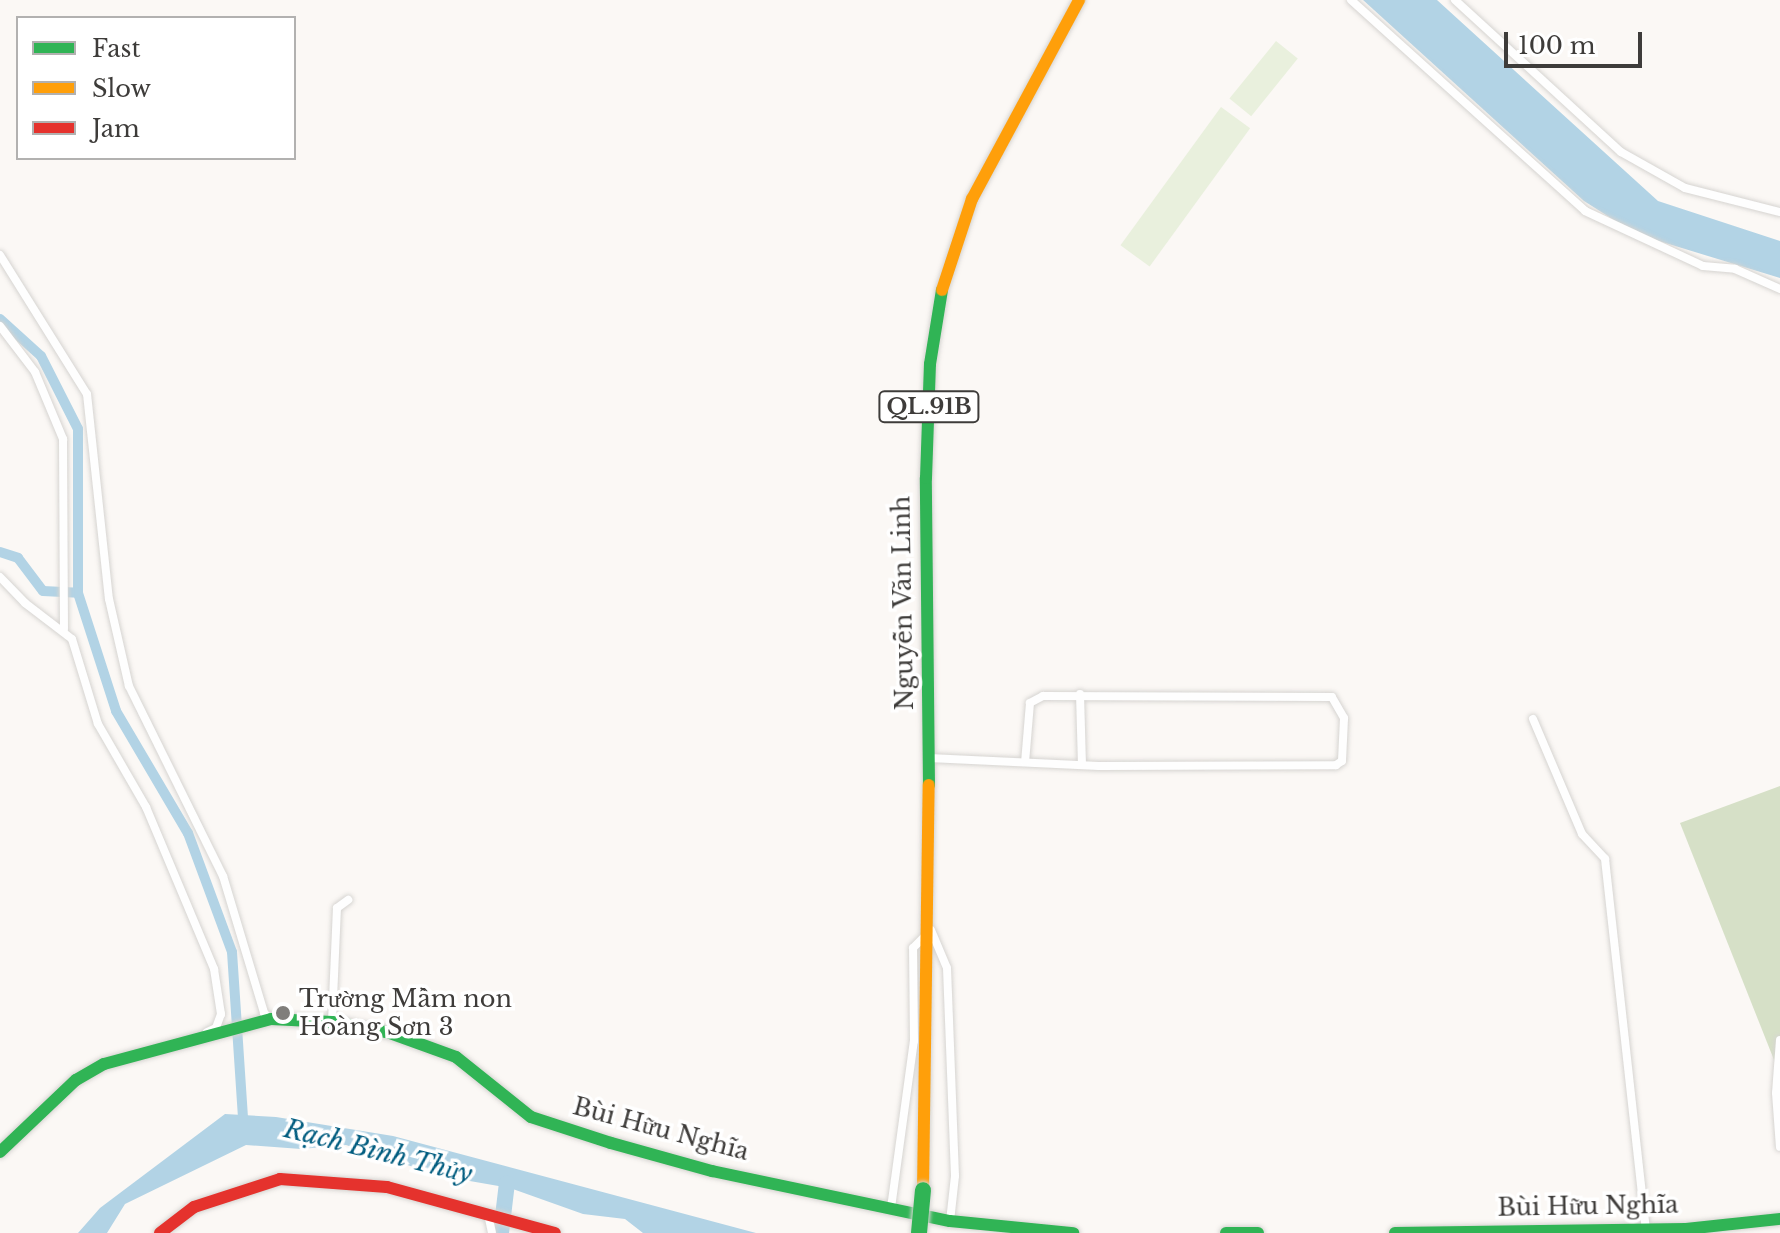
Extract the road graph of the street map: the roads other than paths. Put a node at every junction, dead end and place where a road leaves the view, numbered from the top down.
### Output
1 (1079, 0) edge
2 (1351, 0) edge
3 (1455, 0) edge
4 (1780, 212) edge
5 (0, 255) edge
6 (1780, 289) edge
7 (0, 326) edge
8 (0, 577) edge
9 (64, 629) junction
10 (1080, 694) junction
11 (1533, 719) dead end
12 (929, 758) junction
13 (1025, 762) junction
14 (1082, 765) junction
15 (348, 900) dead end
16 (931, 930) junction
17 (266, 1021) junction
18 (332, 1022) junction
19 (212, 1032) junction
20 (1780, 1040) edge
21 (1780, 1147) edge
22 (0, 1152) edge
23 (891, 1208) junction
24 (489, 1214) junction
25 (1780, 1219) edge
26 (950, 1221) junction
27 (1646, 1230) junction
28 (160, 1233) edge
29 (492, 1233) edge
30 (555, 1233) edge
31 (919, 1233) edge
32 (1073, 1233) edge
33 (1226, 1233) edge
34 (1258, 1233) edge
35 (1395, 1233) edge

1 - 12 main road, Nguyễn Văn Linh / QL.91B
2 - 6 street
3 - 4 street
5 - 17 street
7 - 9 street
8 - 9 street
9 - 19 street
10 - 13 street
10 - 14 street
10 - 14 street
11 - 27 street
12 - 13 street
12 - 16 main road, Nguyễn Văn Linh / QL.91B
13 - 14 street
15 - 18 street
16 - 23 street
16 - 26 street
16 - 31 main road, Nguyễn Văn Linh / QL.91B, bridge
17 - 18 main road, Bùi Hữu Nghĩa
17 - 19 main road, Bùi Hữu Nghĩa
18 - 23 main road, Bùi Hữu Nghĩa
19 - 22 main road
20 - 21 street
23 - 26 main road, Bùi Hữu Nghĩa
24 - 28 main road
24 - 29 street
24 - 30 main road
25 - 27 main road, Bùi Hữu Nghĩa
26 - 32 main road, Bùi Hữu Nghĩa
27 - 35 main road, Bùi Hữu Nghĩa
33 - 34 main road

